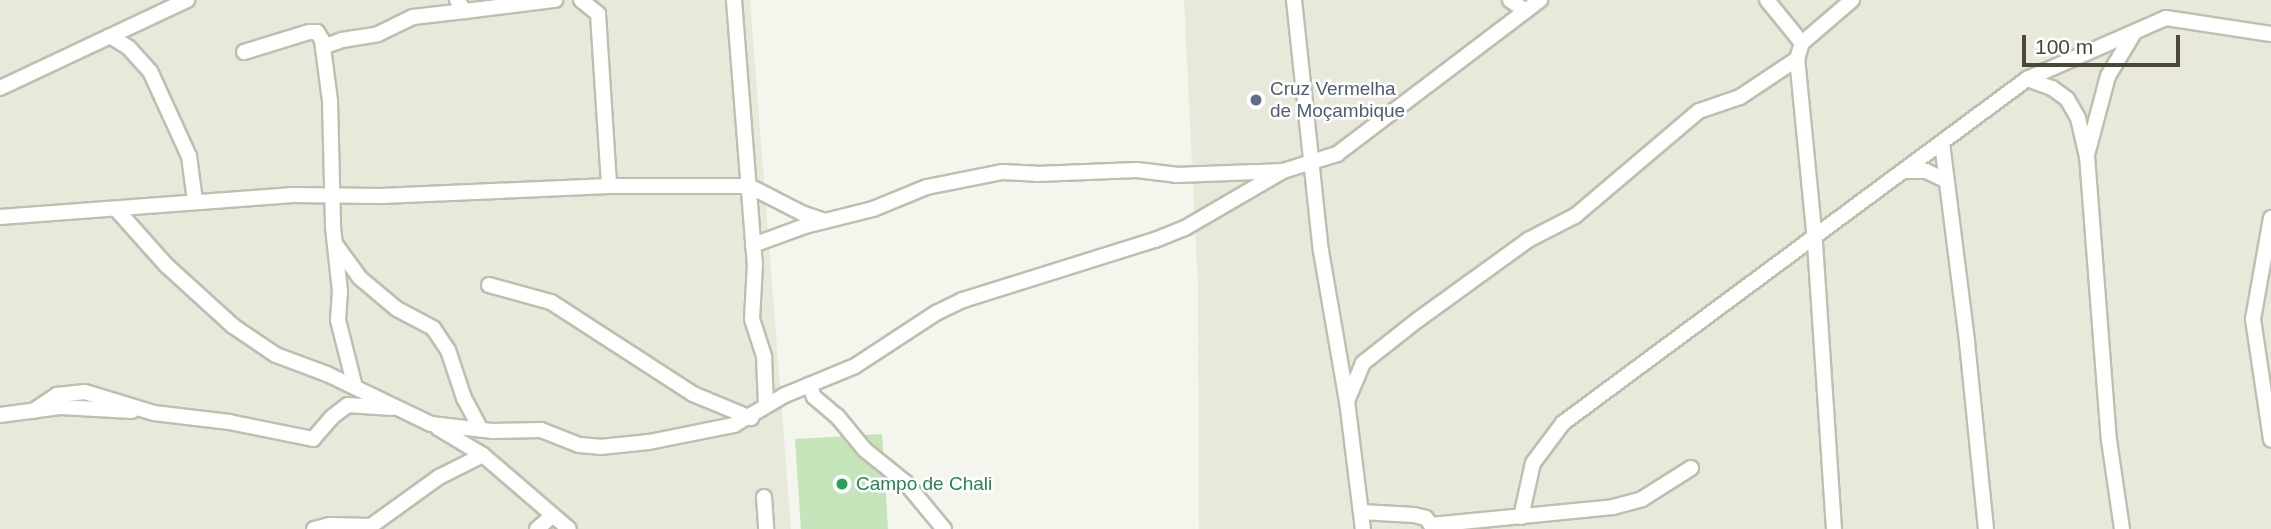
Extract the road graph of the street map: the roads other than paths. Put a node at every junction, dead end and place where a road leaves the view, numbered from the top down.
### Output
1 (187, 0) edge
2 (555, 0) edge
3 (581, 0) edge
4 (734, 0) edge
5 (1294, 0) edge
6 (1510, 0) edge
7 (1540, 0) edge
8 (1768, 0) edge
9 (1852, 0) edge
10 (461, 5) edge
11 (598, 7) edge
12 (1526, 10) junction
13 (129, 27) junction
14 (2134, 33) junction
15 (2271, 34) edge
16 (110, 36) junction
17 (1802, 43) junction
18 (323, 47) junction
19 (129, 48) junction
20 (244, 51) dead end
21 (1797, 59) junction
22 (2027, 79) junction
23 (0, 88) edge
24 (1942, 143) junction
25 (2087, 156) junction
26 (1310, 162) junction
27 (1283, 171) junction
28 (1905, 171) junction
29 (1945, 180) junction
30 (609, 186) junction
31 (749, 187) junction
32 (334, 195) junction
33 (195, 201) junction
34 (117, 209) junction
35 (0, 217) edge
36 (2271, 218) edge
37 (827, 221) junction
38 (1814, 239) junction
39 (335, 244) junction
40 (753, 245) junction
41 (489, 285) dead end
42 (809, 385) junction
43 (355, 387) junction
44 (1347, 401) junction
45 (766, 405) junction
46 (397, 409) junction
47 (0, 415) edge
48 (751, 418) junction
49 (431, 424) junction
50 (481, 429) junction
51 (2271, 440) edge
52 (483, 455) junction
53 (1691, 468) dead end
54 (764, 497) dead end
55 (1361, 512) junction
56 (552, 516) junction
57 (1521, 517) junction
58 (314, 529) edge
59 (537, 529) edge
60 (569, 529) edge
61 (766, 529) edge
62 (944, 529) edge
63 (1363, 529) edge
64 (1834, 529) edge
65 (1986, 529) edge
66 (2122, 529) edge

1 - 13 street
2 - 10 street
3 - 11 street
4 - 31 street
5 - 26 street
6 - 12 street
7 - 12 street
8 - 17 street
9 - 17 street
10 - 18 street
11 - 30 street
12 - 26 street
13 - 16 street
13 - 19 street
14 - 15 street
14 - 22 street
14 - 25 street
16 - 19 street
16 - 23 street
17 - 21 street
18 - 20 street
18 - 32 street
19 - 33 street
21 - 38 street
21 - 44 street
22 - 24 street
22 - 25 street
24 - 28 street
24 - 29 street
25 - 66 street
26 - 27 street
26 - 44 street
27 - 37 street
27 - 42 street
28 - 29 street
28 - 38 street
29 - 65 street
30 - 31 street
30 - 32 street
31 - 37 street
31 - 40 street
32 - 33 street
32 - 39 street
33 - 34 street
34 - 35 street
34 - 43 street
36 - 51 street
37 - 40 street
38 - 57 street
38 - 64 street
39 - 43 street
39 - 50 street
40 - 45 street
41 - 48 street
42 - 45 street
42 - 62 street
43 - 46 street
44 - 55 street
45 - 48 street
46 - 47 street
46 - 49 street
48 - 50 street
49 - 50 street
49 - 52 street
52 - 56 street
52 - 58 street
53 - 57 street
54 - 61 street
55 - 57 street
55 - 63 street
56 - 59 street
56 - 60 street

